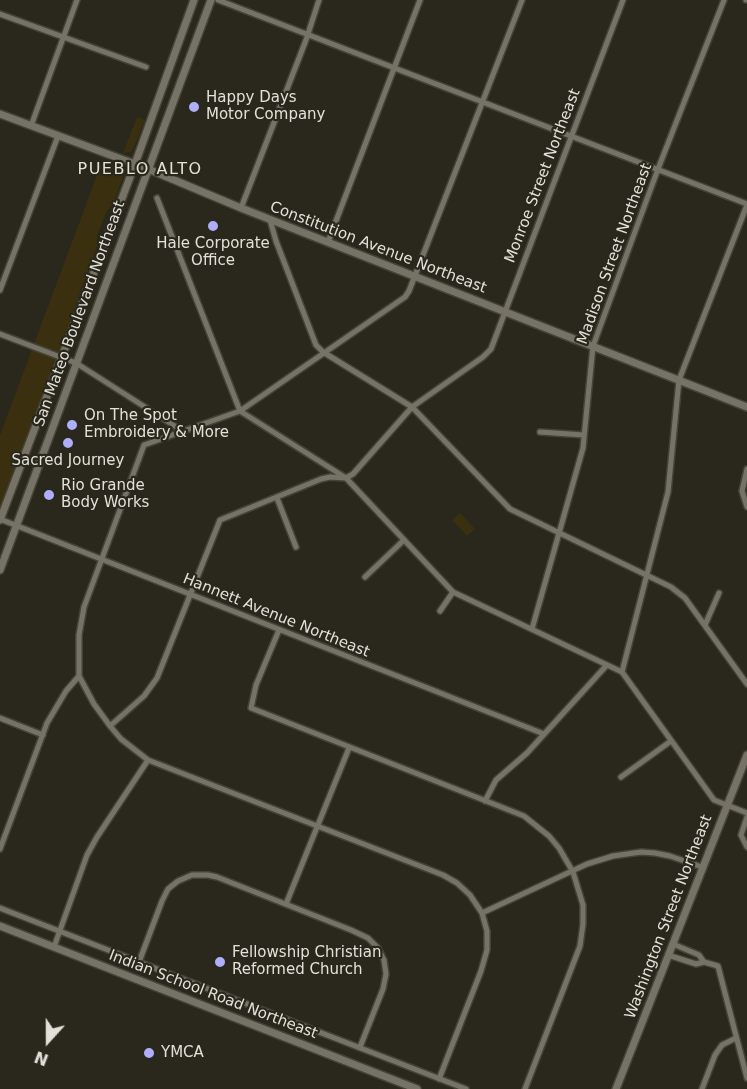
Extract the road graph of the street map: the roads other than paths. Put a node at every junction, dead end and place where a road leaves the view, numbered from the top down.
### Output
1 (77, 0) edge
2 (194, 0) edge
3 (211, 0) edge
4 (218, 0) edge
5 (319, 0) edge
6 (420, 0) edge
7 (522, 0) edge
8 (623, 0) edge
9 (724, 0) edge
10 (0, 14) edge
11 (307, 33) junction
12 (64, 37) junction
13 (146, 66) dead end
14 (394, 67) junction
15 (483, 101) junction
16 (0, 114) edge
17 (31, 126) junction
18 (58, 136) junction
19 (571, 136) junction
20 (135, 164) junction
21 (148, 169) junction
22 (658, 169) junction
23 (157, 198) dead end
24 (747, 205) edge
25 (241, 208) junction
26 (270, 220) junction
27 (328, 242) junction
28 (416, 277) junction
29 (0, 290) edge
30 (504, 311) junction
31 (0, 334) edge
32 (593, 346) junction
33 (323, 352) junction
34 (61, 358) junction
35 (76, 363) junction
36 (679, 380) junction
37 (747, 406) edge
38 (412, 407) junction
39 (240, 411) junction
40 (181, 430) junction
41 (540, 432) dead end
42 (585, 435) junction
43 (747, 470) edge
44 (346, 478) junction
45 (278, 498) junction
46 (747, 507) edge
47 (0, 519) edge
48 (16, 525) junction
49 (559, 534) junction
50 (404, 540) junction
51 (296, 547) dead end
52 (103, 560) junction
53 (0, 570) edge
54 (365, 577) dead end
55 (647, 577) junction
56 (453, 592) junction
57 (719, 593) dead end
58 (190, 594) junction
59 (440, 611) dead end
60 (705, 625) junction
61 (532, 629) junction
62 (279, 630) junction
63 (606, 666) junction
64 (622, 672) junction
65 (79, 676) junction
66 (747, 684) edge
67 (0, 718) edge
68 (110, 726) junction
69 (544, 734) junction
70 (43, 735) junction
71 (671, 741) junction
72 (349, 748) junction
73 (747, 755) edge
74 (148, 760) junction
75 (621, 777) dead end
76 (485, 801) junction
77 (727, 805) junction
78 (747, 815) edge
79 (318, 825) junction
80 (747, 847) edge
81 (0, 849) edge
82 (702, 867) junction
83 (573, 872) junction
84 (286, 904) junction
85 (0, 908) edge
86 (482, 913) junction
87 (0, 926) edge
88 (60, 931) junction
89 (673, 944) junction
90 (54, 947) junction
91 (695, 953) junction
92 (668, 955) junction
93 (139, 962) junction
94 (704, 962) junction
95 (692, 963) junction
96 (736, 1038) junction
97 (360, 1047) junction
98 (747, 1078) edge
99 (439, 1079) junction
100 (417, 1089) edge
101 (466, 1089) edge
102 (525, 1089) edge
103 (616, 1089) edge
104 (702, 1089) edge

1 - 12 street
2 - 20 street, San Mateo Boulevard Northeast
3 - 21 street, San Mateo Boulevard Northeast
4 - 11 street
5 - 11 street
6 - 14 street
7 - 15 street
8 - 19 street, Monroe Street Northeast
9 - 22 street, Madison Street Northeast
10 - 12 street
11 - 14 street
11 - 25 street
12 - 13 street
12 - 17 street
14 - 15 street
14 - 27 street
15 - 19 street
15 - 28 street
16 - 17 street, Constitution Avenue Northeast
17 - 18 street, Constitution Avenue Northeast
18 - 20 street, Constitution Avenue Northeast
18 - 29 street
19 - 22 street
19 - 30 street, Monroe Street Northeast
20 - 21 street, Constitution Avenue Northeast
20 - 34 street, San Mateo Boulevard Northeast
21 - 25 street, Constitution Avenue Northeast
21 - 35 street, San Mateo Boulevard Northeast
22 - 24 street
22 - 32 street, Madison Street Northeast
23 - 39 street
24 - 36 street
25 - 26 street, Constitution Avenue Northeast
26 - 27 street, Constitution Avenue Northeast
26 - 33 street
27 - 28 street, Constitution Avenue Northeast
28 - 30 street, Constitution Avenue Northeast
28 - 33 street
30 - 32 street, Constitution Avenue Northeast
30 - 38 street, Monroe Street Northeast
31 - 34 street
32 - 36 street, Constitution Avenue Northeast
32 - 42 street, Madison Street Northeast
33 - 38 street
33 - 39 street
34 - 35 street
34 - 47 street, San Mateo Boulevard Northeast
35 - 40 street
35 - 48 street, San Mateo Boulevard Northeast
36 - 37 street, Constitution Avenue Northeast
36 - 55 street
38 - 44 street, Monroe Street Northeast
38 - 49 street
39 - 40 street
39 - 44 street
40 - 52 street
41 - 42 street
42 - 49 street, Madison Street Northeast
43 - 46 street
44 - 45 street
44 - 50 street
45 - 51 street
45 - 58 street
47 - 48 street, Hannett Avenue Northeast
48 - 52 street, Hannett Avenue Northeast
48 - 53 street, San Mateo Boulevard Northeast
49 - 55 street
49 - 61 street, Madison Street Northeast
50 - 54 street
50 - 56 street
52 - 58 street, Hannett Avenue Northeast
52 - 65 street
55 - 60 street
55 - 64 street
56 - 59 street
56 - 61 street
57 - 60 street
58 - 62 street, Hannett Avenue Northeast
58 - 68 street
60 - 66 street
61 - 63 street
62 - 69 street, Hannett Avenue Northeast
62 - 72 street
63 - 64 street
63 - 69 street
64 - 71 street
65 - 68 street
65 - 70 street
67 - 70 street
68 - 74 street
69 - 76 street
70 - 81 street
71 - 75 street
71 - 77 street
72 - 76 street
72 - 79 street
73 - 77 street, Washington Street Northeast
74 - 79 street
74 - 88 street
76 - 83 street
77 - 78 street
77 - 82 street, Washington Street Northeast
78 - 80 street
79 - 84 street
79 - 86 street
82 - 83 street
82 - 89 street, Washington Street Northeast
83 - 86 street
83 - 102 street
84 - 93 street
84 - 97 street
85 - 88 street
86 - 99 street
87 - 90 street, Indian School Road Northeast
88 - 90 street
88 - 93 street
89 - 91 street
89 - 92 street, Washington Street Northeast
90 - 100 street, Indian School Road Northeast
91 - 94 street
91 - 95 street
92 - 95 street
92 - 103 street, Washington Street Northeast
93 - 97 street
94 - 95 street
94 - 96 street
96 - 98 street
96 - 104 street
97 - 99 street
99 - 101 street

